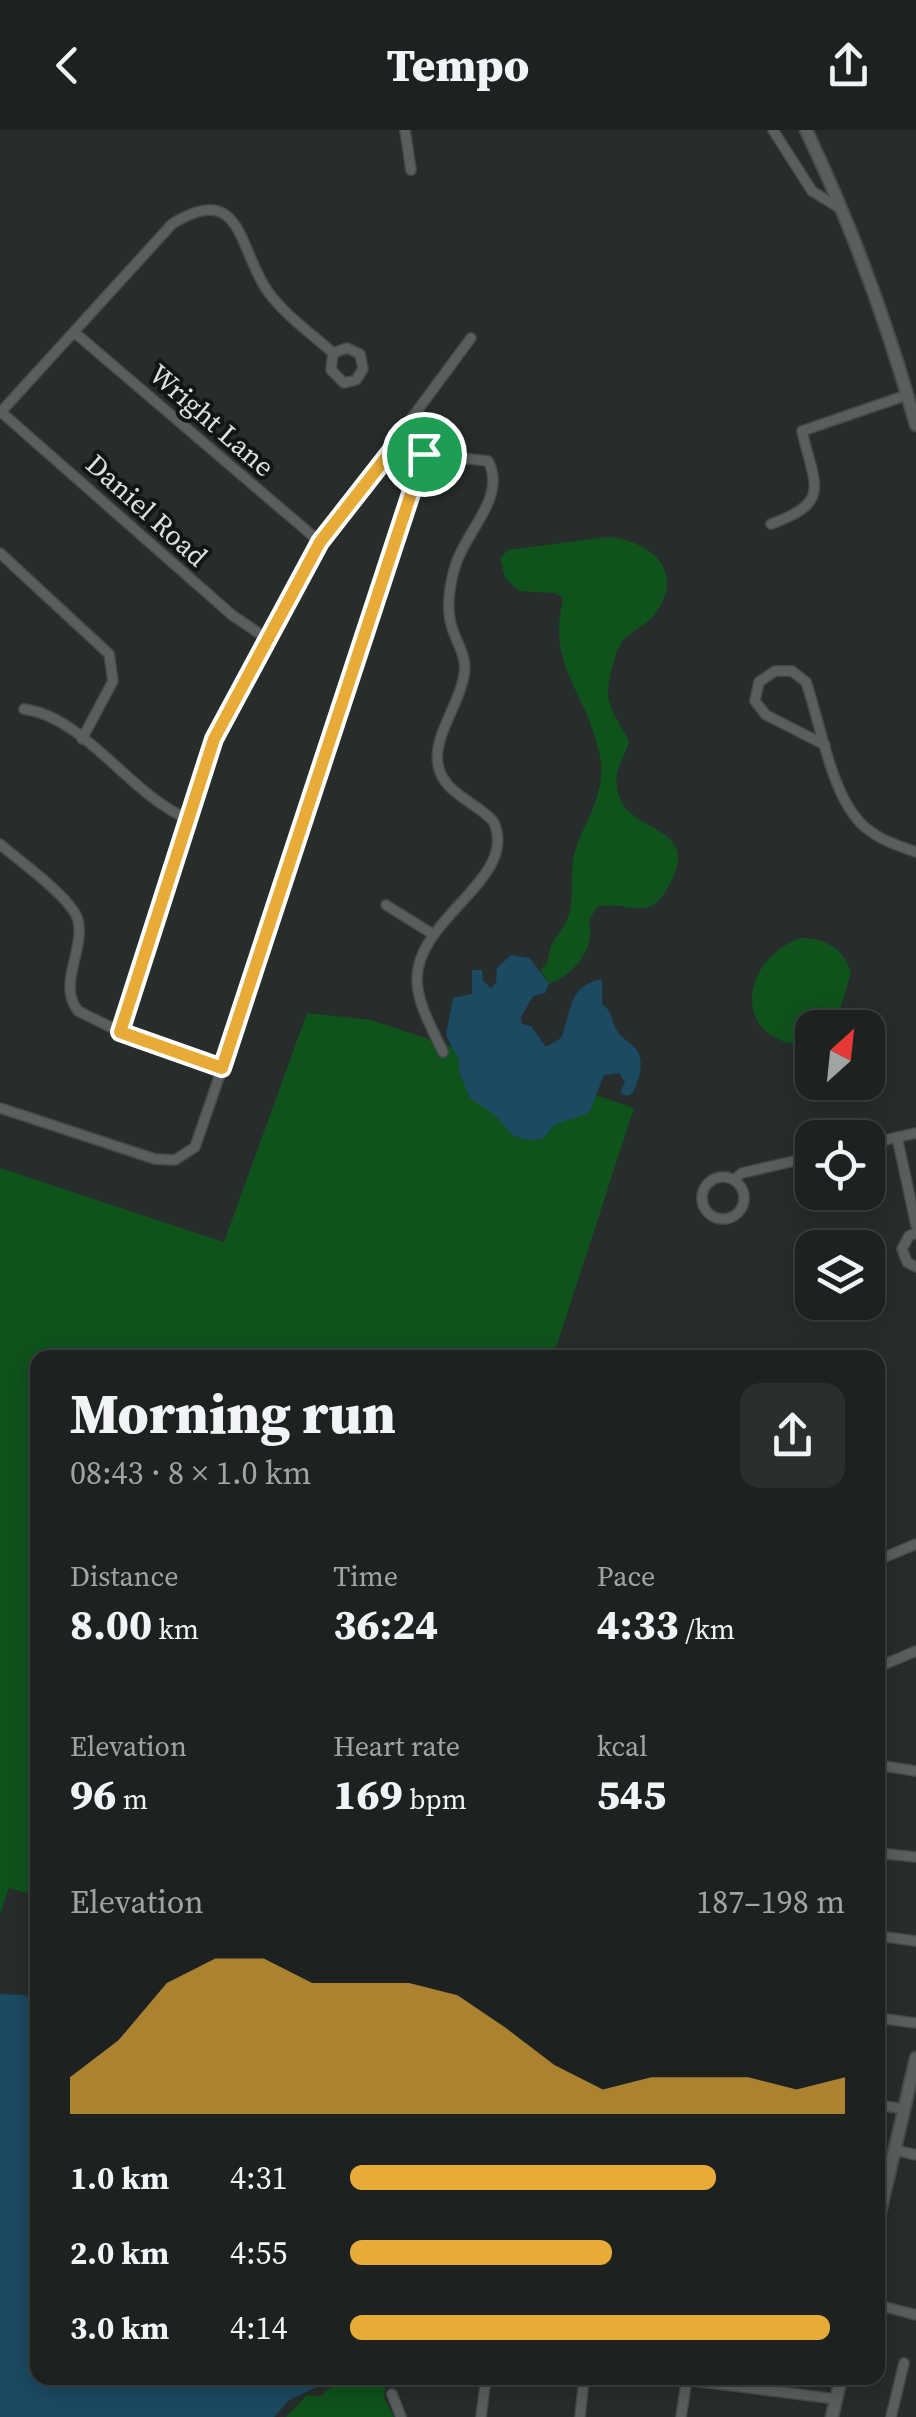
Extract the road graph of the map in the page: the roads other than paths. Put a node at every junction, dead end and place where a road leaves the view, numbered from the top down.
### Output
1 (405, 130) edge
2 (773, 130) edge
3 (806, 130) edge
4 (411, 170) dead end
5 (842, 210) junction
6 (74, 332) junction
7 (471, 338) dead end
8 (333, 353) dead end
9 (908, 394) junction
10 (0, 413) edge
11 (916, 424) edge
12 (399, 441) junction
13 (424, 454) junction
14 (770, 524) dead end
15 (320, 542) junction
16 (0, 553) edge
17 (266, 638) junction
18 (24, 709) dead end
19 (82, 739) junction
20 (826, 745) junction
21 (188, 819) junction
22 (0, 844) edge
23 (916, 852) edge
24 (386, 905) dead end
25 (431, 933) junction
26 (120, 1032) junction
27 (442, 1052) dead end
28 (222, 1068) junction
29 (0, 1108) edge
30 (916, 1133) edge
31 (897, 1137) junction
32 (885, 1140) edge
33 (795, 1161) edge
34 (734, 1180) junction
35 (916, 1225) edge
36 (916, 1233) edge
37 (916, 1267) edge
38 (916, 1544) edge
39 (885, 1557) edge
40 (916, 1651) edge
41 (885, 1665) edge
42 (885, 1767) edge
43 (916, 1771) edge
44 (885, 1854) edge
45 (916, 1858) edge
46 (885, 1937) edge
47 (916, 1941) edge
48 (885, 2019) edge
49 (916, 2023) edge
50 (916, 2058) edge
51 (913, 2086) edge
52 (885, 2107) edge
53 (904, 2109) junction
54 (894, 2150) junction
55 (916, 2156) edge
56 (885, 2184) edge
57 (885, 2307) edge
58 (916, 2316) edge
59 (904, 2363) dead end
60 (485, 2385) edge
61 (583, 2385) edge
62 (685, 2385) edge
63 (729, 2385) edge
64 (839, 2385) edge
65 (392, 2394) dead end
66 (836, 2400) junction
67 (402, 2417) edge
68 (481, 2417) edge
69 (580, 2417) edge
70 (682, 2417) edge
71 (832, 2417) edge
72 (891, 2417) edge

1 - 4 street
2 - 5 street
3 - 5 street
5 - 9 street
6 - 8 street
6 - 10 street
6 - 15 street, Wright Lane
7 - 12 street
9 - 11 street
9 - 14 street
10 - 17 street, Daniel Road
12 - 13 street
12 - 15 street
13 - 25 street
13 - 28 street
15 - 17 street
16 - 19 street
17 - 21 street
18 - 19 street
19 - 21 street
20 - 20 street
20 - 23 street
21 - 26 street
22 - 26 street
24 - 25 street
25 - 27 street
26 - 28 street
28 - 29 street
30 - 31 street
31 - 32 street
31 - 35 street
33 - 34 street
34 - 34 street
36 - 37 street
38 - 39 street
40 - 41 street
42 - 43 street
44 - 45 street
46 - 47 street
48 - 49 street
50 - 51 street
51 - 53 street
52 - 53 street
53 - 54 street
54 - 55 street
54 - 56 street
57 - 58 street
59 - 72 street
60 - 68 street
61 - 69 street
62 - 70 street
63 - 66 street
64 - 66 street
65 - 67 street
66 - 71 street

